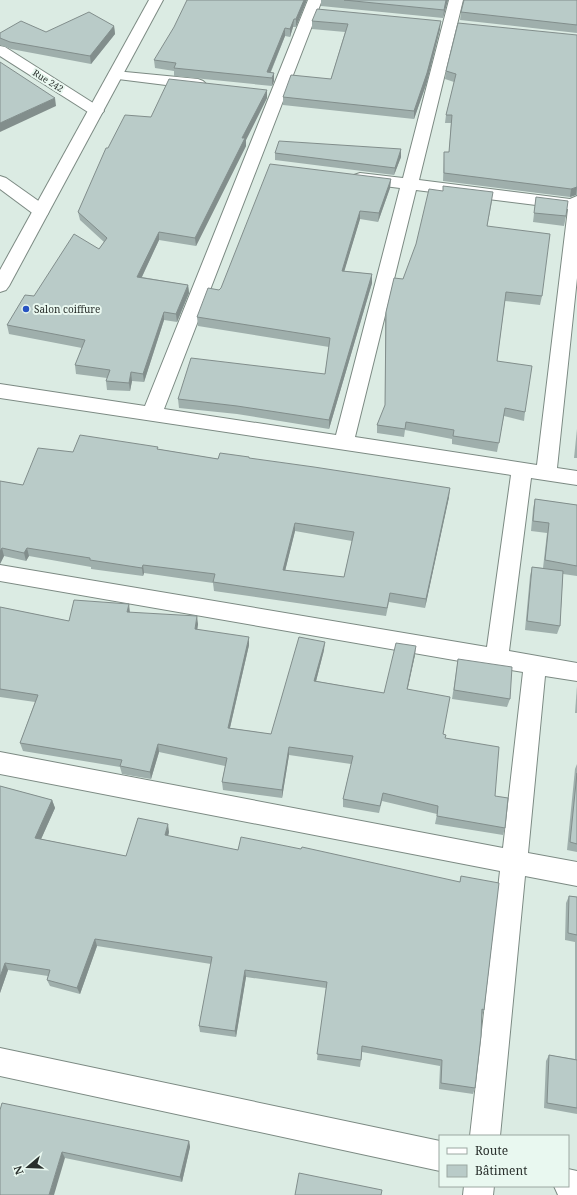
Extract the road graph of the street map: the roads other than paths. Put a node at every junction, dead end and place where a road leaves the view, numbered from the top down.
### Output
1 (156, 0) edge
2 (456, 0) edge
3 (317, 7) edge
4 (0, 50) edge
5 (115, 74) junction
6 (208, 85) edge
7 (96, 111) junction
8 (348, 177) edge
9 (0, 181) edge
10 (409, 184) junction
11 (577, 201) edge
12 (577, 205) edge
13 (41, 211) junction
14 (0, 286) edge
15 (0, 391) edge
16 (152, 414) junction
17 (344, 443) junction
18 (522, 470) junction
19 (546, 473) junction
20 (577, 478) edge
21 (0, 573) edge
22 (497, 658) junction
23 (535, 664) junction
24 (577, 672) edge
25 (0, 763) edge
26 (514, 862) junction
27 (577, 874) edge
28 (0, 1062) edge
29 (485, 1135) edge
30 (439, 1156) edge

1 - 5 street
2 - 10 street
3 - 16 street
4 - 7 street, Rue 242
5 - 6 street
5 - 7 street
7 - 13 street
8 - 10 street
9 - 13 street
10 - 12 street
10 - 17 street
11 - 12 street
12 - 19 street
13 - 14 street
15 - 16 street
16 - 17 street
17 - 18 street
18 - 19 street
18 - 22 street
19 - 20 street
21 - 22 street
22 - 23 street
23 - 24 street
23 - 26 street
25 - 26 street
26 - 27 street
26 - 29 street
28 - 30 street

